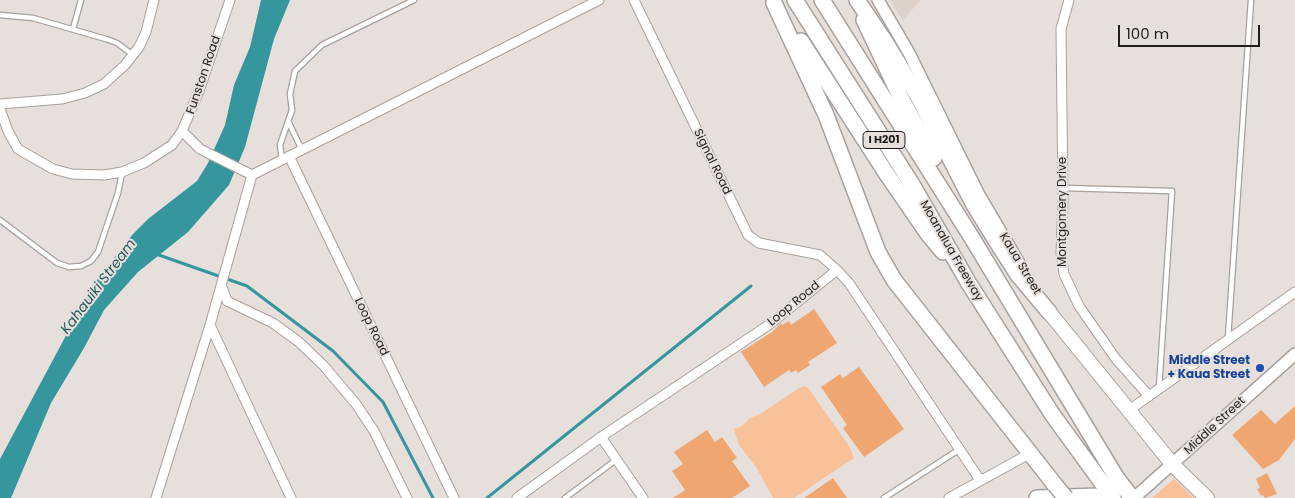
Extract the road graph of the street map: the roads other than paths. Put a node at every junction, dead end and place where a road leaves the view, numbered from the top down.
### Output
1 (82, 0) edge
2 (154, 0) edge
3 (230, 0) edge
4 (414, 0) edge
5 (599, 0) edge
6 (634, 0) edge
7 (795, 0) edge
8 (822, 0) edge
9 (856, 0) edge
10 (878, 0) edge
11 (1069, 0) edge
12 (1251, 0) edge
13 (773, 2) edge
14 (0, 15) edge
15 (73, 29) junction
16 (133, 56) junction
17 (0, 104) edge
18 (0, 109) edge
19 (288, 123) junction
20 (182, 131) junction
21 (302, 150) junction
22 (285, 158) junction
23 (122, 172) junction
24 (252, 175) junction
25 (1063, 188) junction
26 (0, 220) edge
27 (972, 238) junction
28 (837, 270) junction
29 (968, 282) junction
30 (221, 284) junction
31 (1295, 292) edge
32 (1049, 312) junction
33 (210, 325) junction
34 (1228, 338) junction
35 (1295, 354) edge
36 (1159, 389) junction
37 (1149, 396) junction
38 (1128, 411) junction
39 (600, 437) junction
40 (960, 449) junction
41 (1029, 454) junction
42 (617, 460) junction
43 (1173, 465) junction
44 (980, 480) junction
45 (1045, 493) edge
46 (156, 498) edge
47 (291, 498) edge
48 (407, 498) edge
49 (454, 498) edge
50 (517, 498) edge
51 (565, 498) edge
52 (643, 498) edge
53 (884, 498) edge
54 (948, 498) edge
55 (1066, 498) edge
56 (1112, 498) edge
57 (1133, 498) edge
58 (1207, 498) edge

1 - 15 lane
2 - 16 street
3 - 20 street, Funston Road
4 - 19 lane
5 - 21 street
6 - 28 street, Signal Road
7 - 29 highway, Moanalua Freeway / I H201
8 - 27 highway, Moanalua Freeway / I H201
9 - 27 highway
9 - 32 highway
10 - 32 street, Kaua Street
11 - 25 street, Montgomery Drive
12 - 34 lane
13 - 29 highway
13 - 41 highway
14 - 15 lane
15 - 16 lane
16 - 17 street
18 - 23 street, Funston Road
19 - 21 lane
19 - 22 lane
20 - 23 street, Funston Road
20 - 24 street
21 - 22 street
22 - 24 street
22 - 49 street, Loop Road
23 - 26 lane
24 - 30 street
25 - 36 lane
25 - 37 street, Montgomery Drive
27 - 57 highway, Moanalua Freeway / I H201
28 - 39 street, Loop Road
28 - 40 street
29 - 56 highway, Moanalua Freeway / I H201
30 - 33 street
30 - 48 street
31 - 34 street
32 - 38 main road, Kaua Street
33 - 46 street
33 - 47 street
34 - 36 street
35 - 43 street, Middle Street
36 - 37 street
37 - 38 street
38 - 43 main road, Kaua Street
39 - 42 street
39 - 50 street, Loop Road
40 - 44 street
40 - 53 lane
41 - 44 street
41 - 45 highway
42 - 51 lane
42 - 52 street
43 - 57 street, Middle Street
43 - 58 main road, Kaua Street
44 - 54 street
45 - 55 highway, bridge
45 - 56 highway

